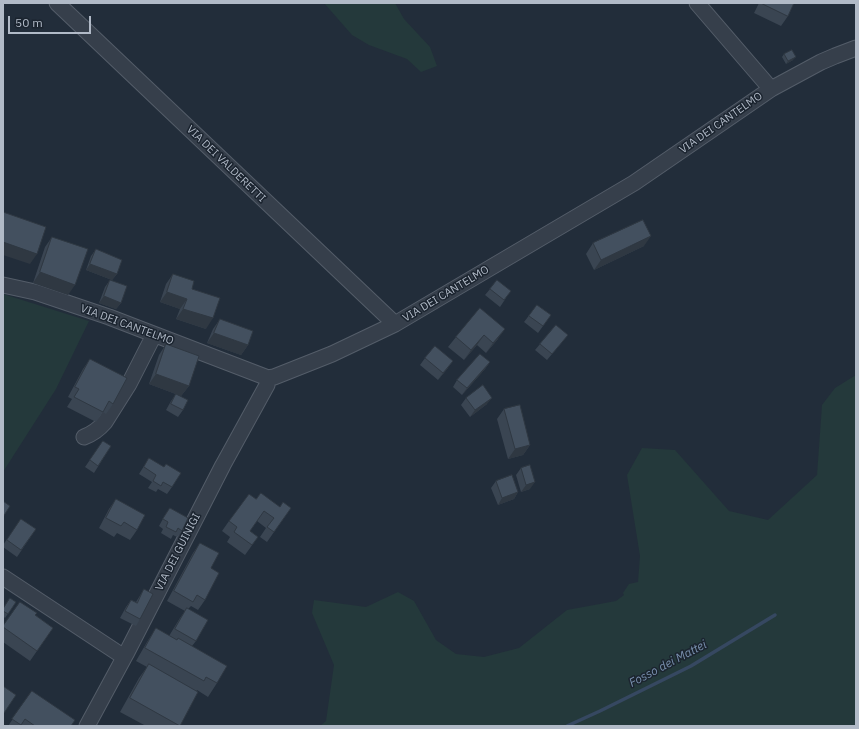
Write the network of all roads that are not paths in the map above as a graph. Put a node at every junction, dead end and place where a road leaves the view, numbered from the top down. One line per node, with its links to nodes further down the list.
1 (57, 3): 6 (street, VIA DEI VALDERETTI)
2 (697, 3): 4 (street)
3 (856, 48): 4 (street, VIA DEI CANTELMO)
4 (771, 89): 6 (street, VIA DEI CANTELMO)
5 (3, 285): 7 (street, VIA DEI CANTELMO)
6 (395, 324): 8 (street, VIA DEI CANTELMO)
7 (154, 335): 8 (street, VIA DEI CANTELMO); 9 (street)
8 (268, 378): 11 (street, VIA DEI GUINIGI)
9 (84, 437)
10 (3, 576): 11 (street)
11 (124, 657): 12 (street, VIA DEI GUINIGI)
12 (87, 726)

